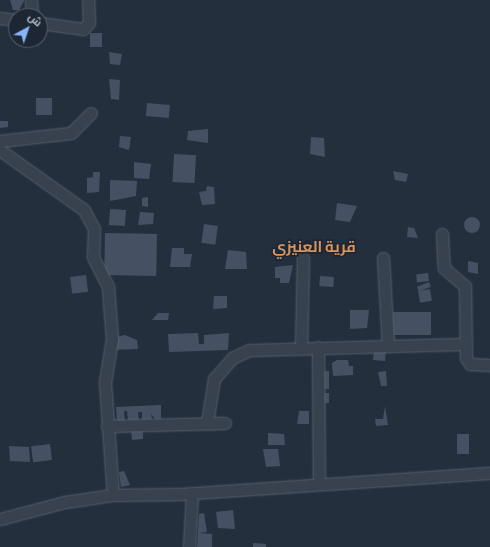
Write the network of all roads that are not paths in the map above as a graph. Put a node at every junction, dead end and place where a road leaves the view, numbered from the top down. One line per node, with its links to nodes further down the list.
1 (88, 0): 2 (street)
2 (48, 24)
3 (91, 113): 4 (street)
4 (0, 141)
5 (0, 150): 16 (street)
6 (442, 234): 9 (street)
7 (303, 258): 12 (street)
8 (383, 258): 10 (street)
9 (465, 344): 10 (street); 13 (street)
10 (388, 345): 11 (street)
11 (318, 346): 12 (street); 18 (street)
12 (301, 347): 14 (street)
13 (490, 365)
14 (207, 423): 15 (street); 16 (street)
15 (225, 423)
16 (107, 426): 20 (street)
17 (490, 473): 18 (street)
18 (319, 484): 19 (street)
19 (192, 493): 20 (street); 22 (street)
20 (113, 495): 21 (street)
21 (0, 519)
22 (189, 547)

